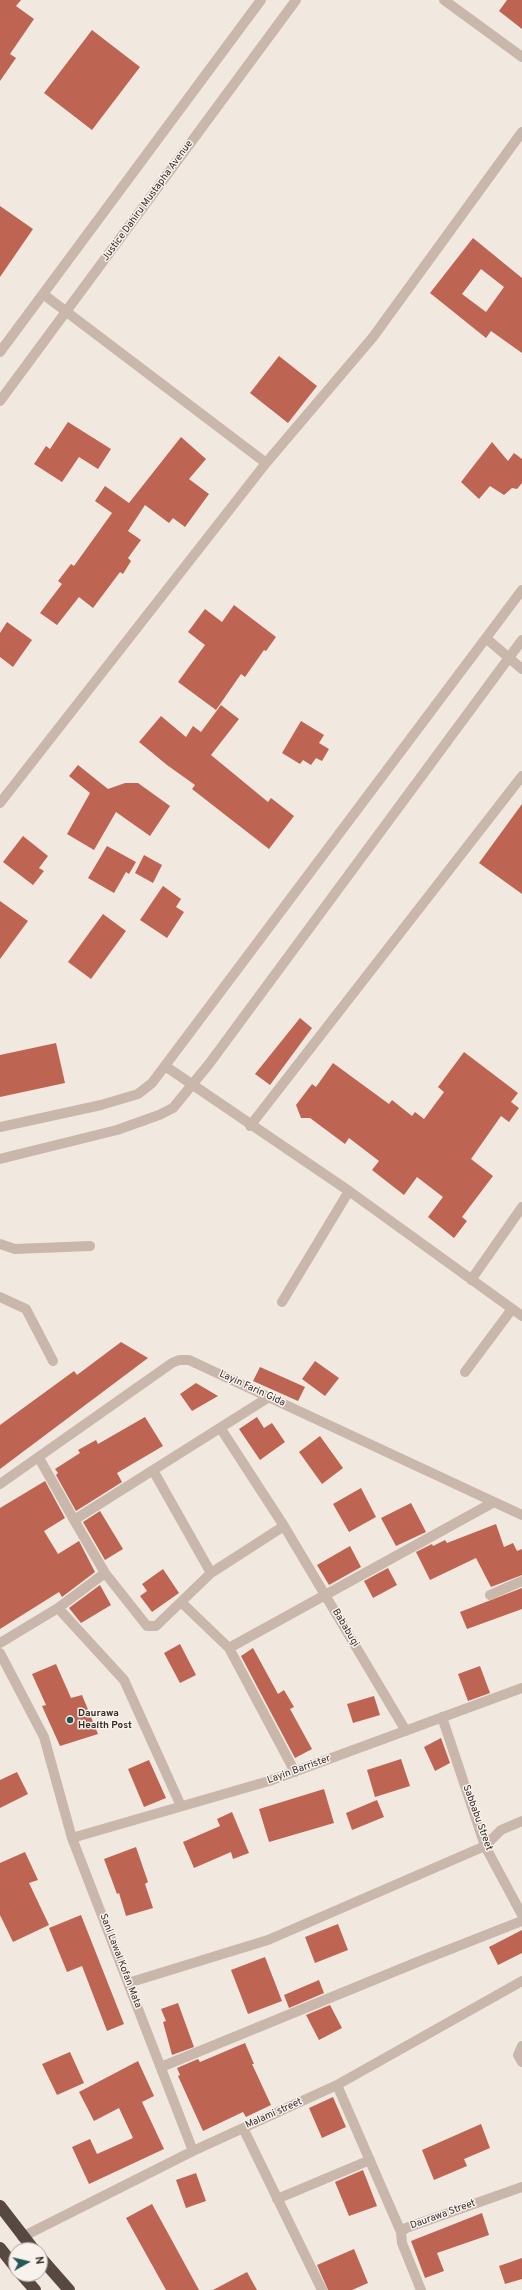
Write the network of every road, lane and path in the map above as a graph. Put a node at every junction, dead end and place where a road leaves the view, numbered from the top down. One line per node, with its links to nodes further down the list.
1 (262, 0): 6 (street)
2 (296, 0): 7 (street, Justice Dahiru Mustapha Avenue)
3 (444, 0): 4 (street)
4 (522, 57)
5 (522, 132): 10 (street)
6 (43, 294): 7 (street); 8 (street)
7 (67, 312): 9 (street, Justice Dahiru Mustapha Avenue); 10 (street)
8 (0, 352)
9 (0, 402)
10 (266, 463): 17 (street)
11 (522, 590): 12 (street)
12 (487, 639): 14 (street); 18 (street)
13 (522, 640): 14 (street)
14 (509, 658): 15 (street); 19 (street)
15 (522, 669)
16 (522, 776): 20 (street)
17 (0, 803)
18 (165, 1066): 19 (street); 21 (street)
19 (192, 1085): 20 (street); 22 (street)
20 (250, 1126): 23 (street)
21 (0, 1127)
22 (0, 1159)
23 (349, 1191): 27 (street); 29 (street)
24 (522, 1207): 27 (street)
25 (0, 1244): 26 (street)
26 (90, 1246)
27 (471, 1280): 30 (street)
28 (0, 1297): 32 (street)
29 (282, 1302)
30 (512, 1309): 31 (street); 33 (street)
31 (522, 1316)
32 (53, 1361)
33 (465, 1372)
34 (269, 1397): 35 (street); 36 (street, Layin Farin Gida); 39 (street, Layin Farin Gida)
35 (221, 1428): 37 (street); 42 (street, Bababugi)
36 (39, 1458): 38 (street, Layin Farin Gida); 41 (street)
37 (154, 1472): 41 (street); 44 (street)
38 (0, 1484)
39 (494, 1502): 40 (street, Layin Farin Gida); 46 (street)
40 (522, 1515)
41 (74, 1520): 43 (street)
42 (284, 1526): 44 (street); 46 (street, Bababugi)
43 (105, 1573): 48 (street); 49 (street)
44 (211, 1573): 48 (street)
45 (522, 1580): 47 (street)
46 (325, 1594): 51 (street); 55 (street, Bababugi)
47 (490, 1595)
48 (181, 1602): 51 (street)
49 (58, 1608): 50 (street); 57 (street)
50 (0, 1643)
51 (229, 1648): 56 (street)
52 (0, 1653): 59 (street, Sani Lawal Kofan Mata)
53 (522, 1688): 54 (street, Layin Barrister)
54 (442, 1717): 55 (street, Layin Barrister); 60 (street, Sabbabu Street)
55 (406, 1730): 56 (street, Layin Barrister)
56 (295, 1772): 57 (street, Layin Barrister)
57 (181, 1806): 59 (street, Layin Barrister)
58 (522, 1821): 60 (street)
59 (72, 1838): 64 (street, Sani Lawal Kofan Mata)
60 (485, 1846): 61 (street, Sabbabu Street); 64 (street)
61 (522, 1915)
62 (522, 1921): 67 (street)
63 (522, 1982): 68 (street, Malami street)
64 (128, 1983): 67 (street, Sani Lawal Kofan Mata)
65 (522, 2046): 66 (street)
66 (522, 2062)
67 (161, 2067): 70 (street, Sani Lawal Kofan Mata)
68 (337, 2085): 69 (street, Malami street); 71 (street)
69 (243, 2128): 70 (street, Malami street); 73 (street)
70 (194, 2151): 76 (street, Malami street)
71 (370, 2160): 73 (street); 75 (street)
72 (522, 2186): 75 (street, Daurawa Street)
73 (277, 2199): 84 (street)
74 (0, 2206): 76 (highway)
75 (402, 2232): 85 (street, Daurawa Street)
76 (22, 2237): 77 (highway)
77 (27, 2242)
78 (0, 2248): 79 (highway)
79 (8, 2258)
80 (48, 2266): 83 (highway)
81 (28, 2282): 82 (highway)
82 (35, 2290)
83 (69, 2290)
84 (322, 2290)
85 (421, 2290)

